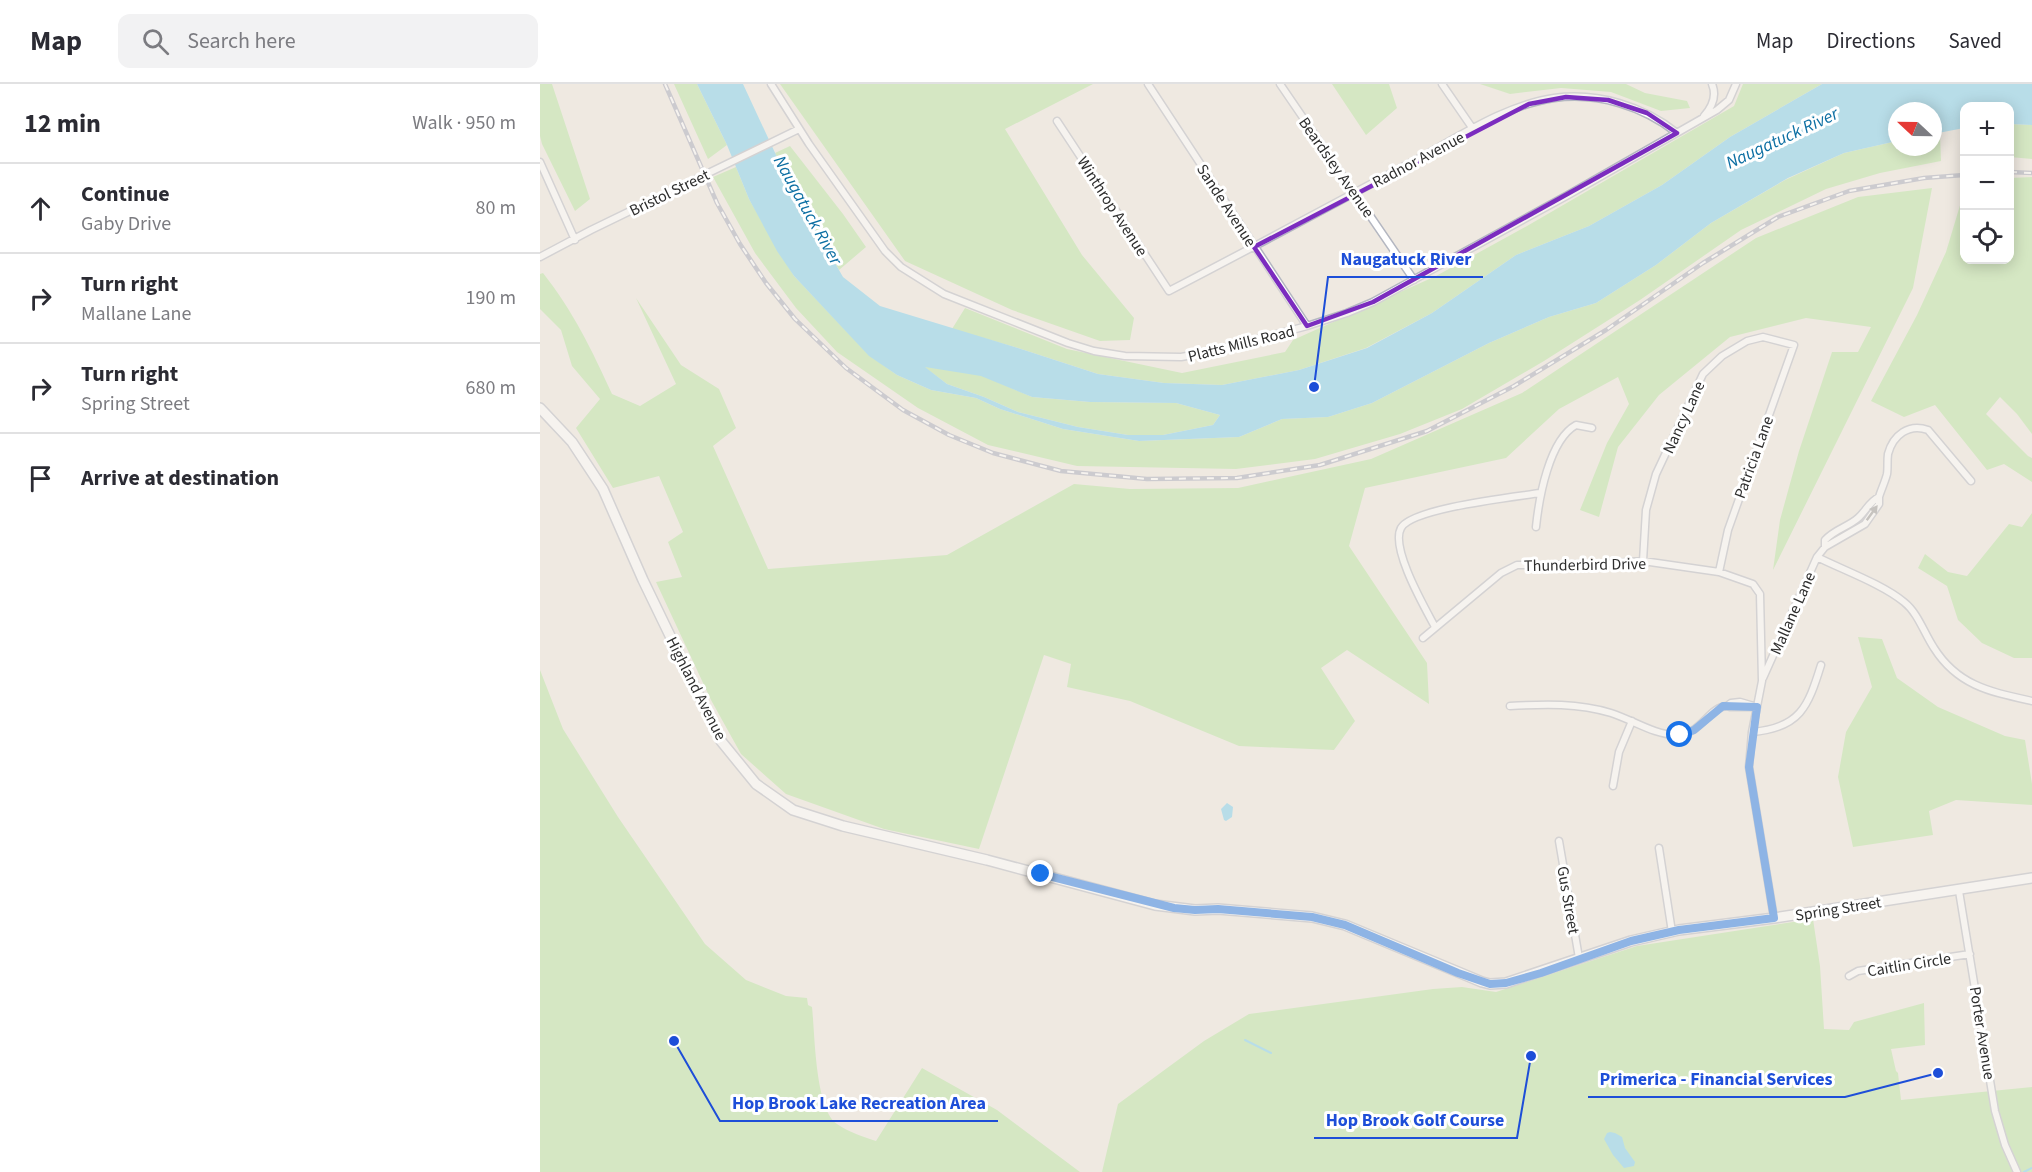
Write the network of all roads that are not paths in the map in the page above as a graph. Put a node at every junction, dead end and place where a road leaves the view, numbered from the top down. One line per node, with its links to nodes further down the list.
1 (771, 84): 9 (street, Platts Mills Road)
2 (1148, 84): 15 (street, Sande Avenue)
3 (1280, 84): 13 (street, Beardsley Avenue)
4 (1442, 84): 10 (street)
5 (1712, 84): 7 (street)
6 (1736, 84): 7 (street, Platts Mills Road)
7 (1700, 120): 11 (street, Platts Mills Road)
8 (1057, 122): 18 (street, Winthrop Avenue)
9 (798, 129): 14 (street, Bristol Street); 19 (street, Platts Mills Road)
10 (1473, 129): 11 (street, Radnor Avenue); 13 (street, Radnor Avenue)
11 (1677, 133): 17 (street, Platts Mills Road)
12 (540, 162): 14 (street)
13 (1356, 192): 15 (street, Radnor Avenue); 17 (street, Beardsley Avenue)
14 (574, 240): 16 (street, Bristol Street)
15 (1254, 247): 18 (street, Radnor Avenue); 19 (street, Sande Avenue)
16 (540, 257)
17 (1414, 280): 19 (street, Platts Mills Road)
18 (1169, 291)
19 (1307, 326)
20 (1794, 345): 27 (street, Nancy Lane); 28 (street, Patricia Lane)
21 (540, 408): 41 (main road, Highland Avenue)
22 (1592, 428): 24 (street)
23 (1971, 481): 26 (street, Mallane Lane)
24 (1539, 493): 25 (street); 29 (street)
25 (1536, 527)
26 (1817, 557): 32 (street, Mallane Lane); 33 (street)
27 (1643, 561): 28 (street, Thunderbird Drive); 29 (street, Thunderbird Drive)
28 (1719, 572): 32 (street, Mallane Lane)
29 (1435, 627): 30 (street, Thunderbird Drive)
30 (1423, 638)
31 (1821, 665): 37 (street)
32 (1762, 681): 35 (street, Mallane Lane)
33 (2032, 701)
34 (1510, 706): 36 (street)
35 (1757, 707): 36 (street); 37 (street, Mallane Lane)
36 (1632, 721): 38 (street)
37 (1752, 732): 44 (street, Mallane Lane)
38 (1613, 786)
39 (1559, 841): 47 (street, Gus Street)
40 (1659, 848): 45 (street)
41 (987, 860): 47 (main road, Spring Street)
42 (2032, 878): 43 (main road, Spring Street)
43 (1959, 891): 44 (main road, Spring Street); 46 (street, Porter Avenue)
44 (1774, 918): 45 (main road, Spring Street)
45 (1672, 932): 47 (main road, Spring Street)
46 (1970, 954): 48 (street, Caitlin Circle); 49 (street, Porter Avenue)
47 (1579, 958)
48 (1849, 976)
49 (2017, 1172)

